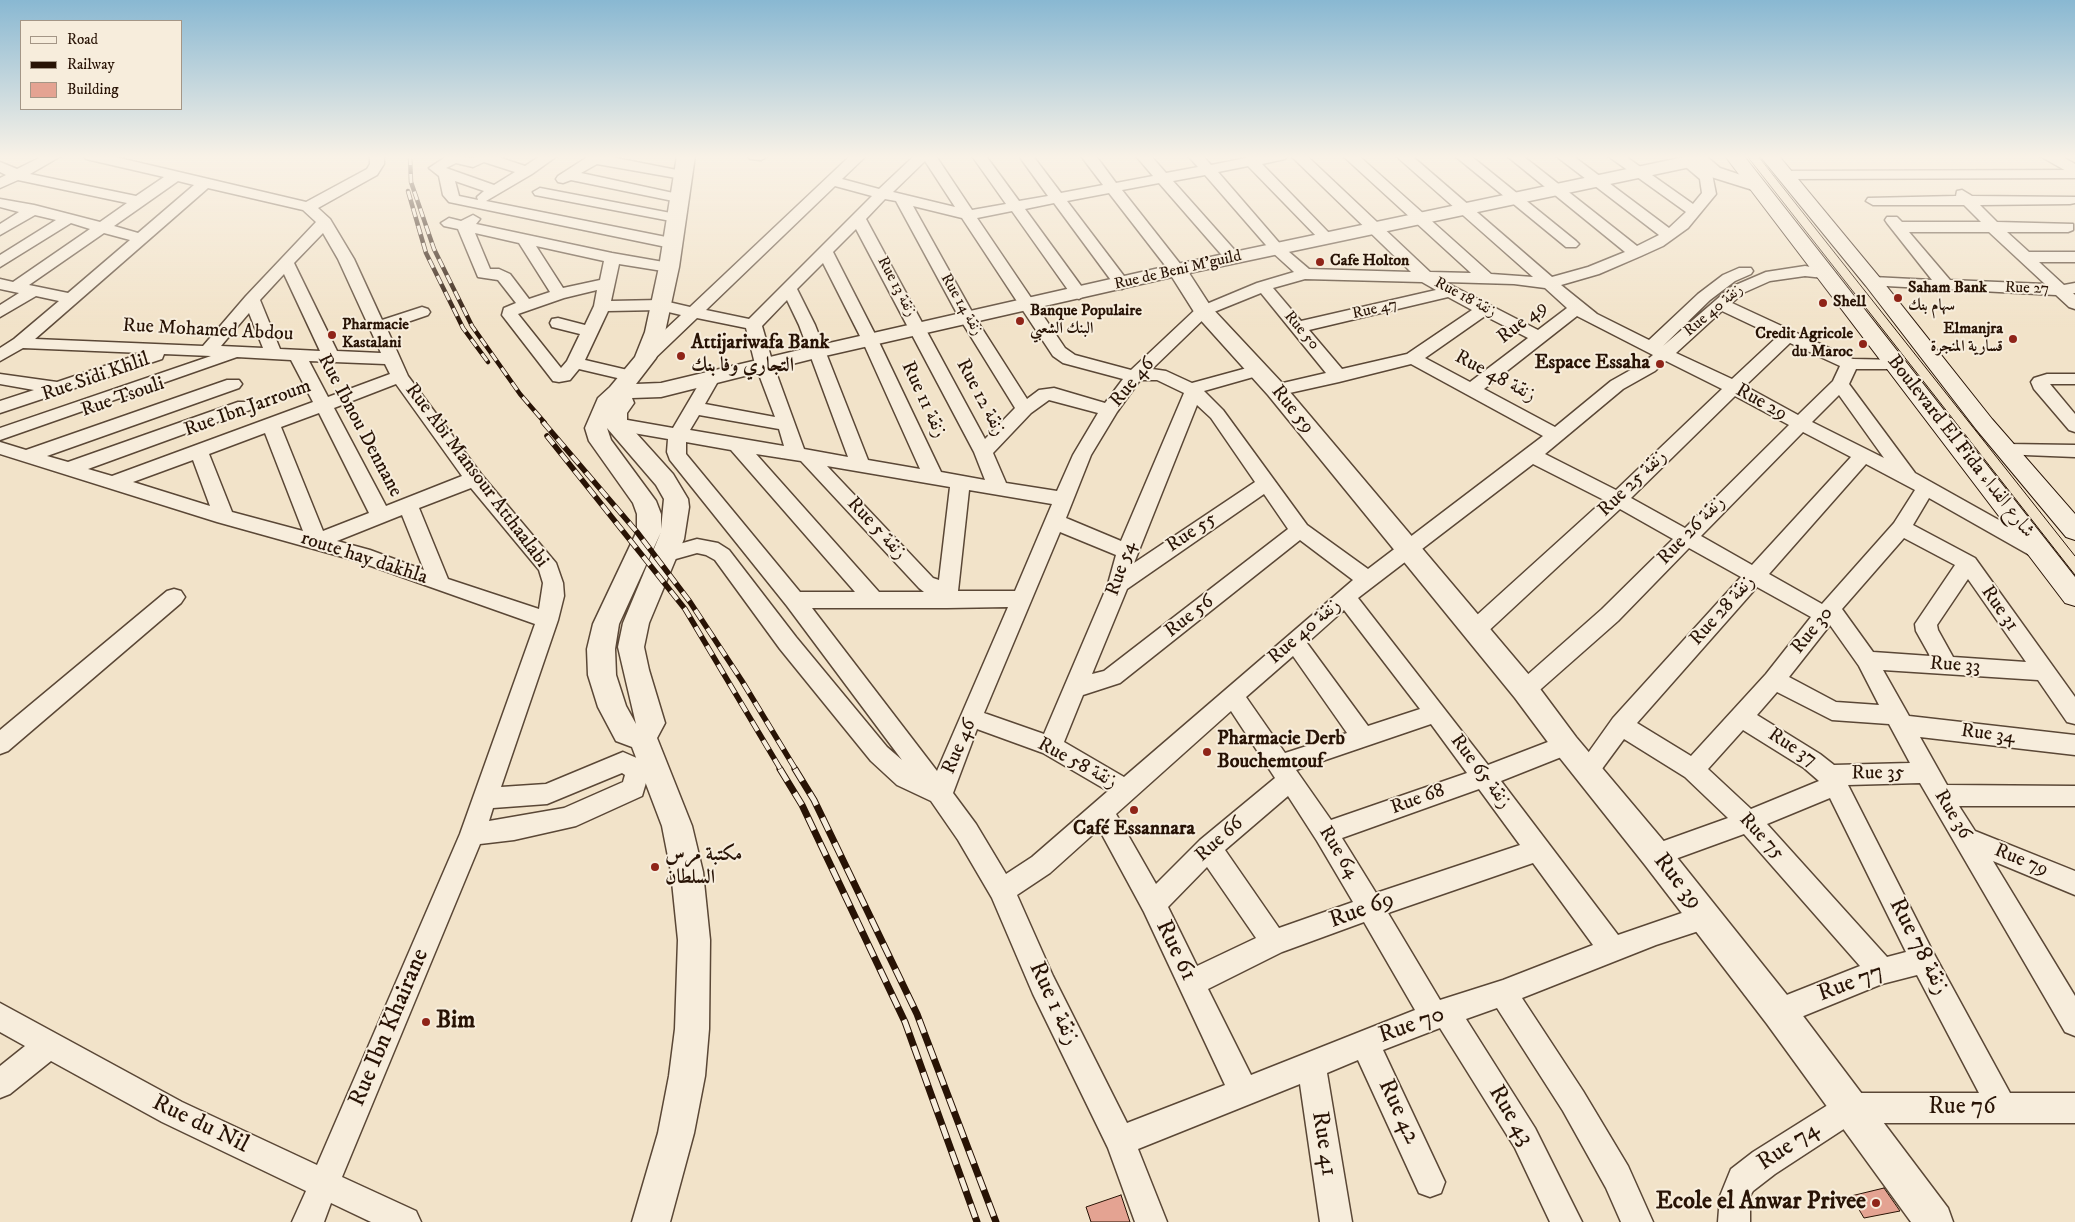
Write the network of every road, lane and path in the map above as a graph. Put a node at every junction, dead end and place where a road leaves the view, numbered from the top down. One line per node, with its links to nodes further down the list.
1 (27, 213): 46 (street)
2 (50, 213): 34 (street)
3 (122, 213): 41 (street)
4 (171, 213): 48 (street)
5 (315, 213): 39 (street, Rue Abi Mansour Atthaalabi)
6 (477, 213): 40 (street)
7 (523, 213): 38 (street)
8 (650, 213): 35 (street)
9 (676, 213): 35 (street)
10 (797, 213): 95 (street)
11 (863, 213): 36 (street)
12 (910, 213): 96 (street, Rue 14 زنقة)
13 (962, 213): 33 (street)
14 (981, 213): 33 (street)
15 (1020, 213): 81 (street)
16 (1069, 213): 71 (street)
17 (1133, 213): 64 (street)
18 (1193, 213): 59 (street)
19 (1247, 213): 53 (street)
20 (1302, 213): 49 (street)
21 (1358, 213): 44 (street, Rue 18 زنقة)
22 (1413, 213): 37 (street)
23 (1447, 213): 37 (street, Rue de Beni M'guild)
24 (1471, 213): 72 (street, Rue 29)
25 (1531, 213): 52 (street)
26 (1585, 213): 55 (street)
27 (1640, 213): 47 (street)
28 (1692, 213): 47 (street)
29 (1777, 213): 63 (main road, Boulevard El Fida شارع الفداء)
30 (1815, 213): 68 (main road, Boulevard El Fida شارع الفداء)
31 (1885, 213): 42 (street)
32 (1980, 213): 45 (street)
33 (970, 215): 87 (street)
34 (69, 218): 41 (street); 60 (street)
35 (676, 218): 51 (street)
36 (858, 219): 54 (street); 101 (street, Rue 13 زنقة)
37 (1420, 219): 44 (street, Rue de Beni M'guild); 67 (street)
38 (562, 221): 50 (street); 51 (street)
39 (325, 222): 61 (street); 99 (street, Rue Abi Mansour Atthaalabi)
40 (457, 225): 50 (street); 89 (street)
41 (103, 227): 48 (street); 75 (street)
42 (1898, 227): 45 (street); 74 (street)
43 (2068, 227): 45 (street)
44 (1374, 228): 49 (street, Rue de Beni M'guild); 66 (street, Rue 18 زنقة)
45 (1994, 228): 56 (street)
46 (0, 230)
47 (1668, 234): 55 (street)
48 (142, 238): 82 (street)
49 (1326, 238): 53 (street, Rue de Beni M'guild)
50 (531, 240): 58 (street); 80 (street)
51 (671, 243): 62 (street)
52 (1571, 244)
53 (1277, 249): 59 (street, Rue de Beni M'guild); 65 (street)
54 (826, 252): 78 (street); 105 (street)
55 (1636, 253): 72 (street)
56 (2024, 257): 57 (street); 76 (street)
57 (2075, 257)
58 (612, 258): 62 (street); 69 (street)
59 (1233, 258): 64 (street, Rue de Beni M'guild)
60 (0, 262)
61 (286, 262): 83 (street); 114 (street)
62 (669, 267): 86 (street)
63 (1819, 267): 84 (street, Rue 40 زنقة); 108 (street, Rue 40 زنقة); 120 (main road, Boulevard El Fida شارع الفداء)
64 (1177, 270): 71 (street, Rue de Beni M'guild); 92 (street, Rue 59)
65 (1305, 274): 66 (street, Rue 46); 73 (street, Rue 46)
66 (1426, 277): 67 (street, Rue 46); 79 (street, Rue 18 زنقة)
67 (1486, 278): 72 (street, Rue 46)
68 (1873, 282): 74 (street, Rue 27); 153 (main road, Boulevard El Fida شارع الفداء)
69 (607, 283): 80 (street); 88 (street)
70 (0, 284): 75 (street)
71 (1122, 284): 81 (street, Rue de Beni M'guild)
72 (1550, 284): 90 (street, Rue 29)
73 (1263, 286): 92 (street, Rue 46); 100 (street, Rue 50)
74 (1946, 286): 76 (street, Rue 27)
75 (16, 287): 77 (street)
76 (2068, 289): 85 (street)
77 (34, 290): 82 (street); 93 (street)
78 (790, 290): 98 (street); 109 (street)
79 (1450, 292): 91 (street, Rue 18 زنقة); 100 (street, Rue 47)
80 (559, 294): 89 (street)
81 (1079, 294): 87 (street, Rue de Beni M'guild)
82 (72, 298): 106 (street)
83 (252, 299): 110 (street); 111 (street)
84 (1720, 304): 103 (street); 108 (street, Rue 40 زنقة)
85 (2075, 304)
86 (660, 305): 88 (street); 95 (street); 122 (street)
87 (1026, 305): 96 (street, Rue de Beni M'guild); 124 (street)
88 (602, 306): 102 (street)
89 (518, 308): 117 (street)
90 (1577, 308): 104 (street, Rue 49); 108 (street, Rue 29)
91 (1484, 309): 104 (street, Rue 18 زنقة); 115 (street, Rue 48 زنقة)
92 (1203, 311): 121 (street, Rue 59); 124 (street, Rue 46)
93 (0, 312)
94 (422, 312): 99 (street)
95 (692, 313): 98 (street); 122 (street)
96 (968, 319): 101 (street, Rue de Beni M'guild); 141 (street, Rue 14 زنقة)
97 (558, 323): 102 (street)
98 (753, 325): 118 (street)
99 (377, 327): 116 (street, Rue Abi Mansour Atthaalabi)
100 (1299, 328): 125 (street, Rue 50)
101 (918, 330): 105 (street, Rue de Beni M'guild); 156 (street, Rue 12 زنقة)
102 (590, 332): 117 (street)
103 (1788, 335): 119 (street); 132 (street, Rue 25 زنقة)
104 (1540, 337): 136 (street, Rue 49)
105 (870, 340): 109 (street, Rue de Beni M'guild); 163 (street, Rue 11 زنقة)
106 (20, 343): 107 (street, Rue Mohamed Abdou); 112 (street)
107 (168, 350): 110 (street, Rue Mohamed Abdou); 133 (street)
108 (1658, 351): 132 (street, Rue 29); 149 (street, Rue 40 زنقة)
109 (816, 352): 118 (street, Rue de Beni M'guild); 161 (street)
110 (221, 355): 111 (street, Rue Mohamed Abdou); 130 (street); 148 (street, Rue Sidi Khlil)
111 (274, 355): 113 (street, Rue Mohamed Abdou)
112 (0, 356)
113 (298, 356): 114 (street, Rue Mohamed Abdou); 137 (street, Rue Ibnou Dennane)
114 (331, 356): 116 (street, Rue Mohamed Abdou)
115 (1413, 358): 125 (street, Rue 48 زنقة); 136 (street, Rue 48 زنقة)
116 (394, 359): 126 (street, Rue Abi Mansour Atthaalabi)
117 (575, 363): 122 (street)
118 (764, 364): 123 (street, Rue de Beni M'guild); 146 (street)
119 (1850, 364): 120 (street); 131 (street, Rue 26 زنقة)
120 (1895, 364): 172 (main road, Boulevard El Fida شارع الفداء)
121 (1258, 370): 134 (street); 135 (street, Rue 59)
122 (632, 374): 129 (street); 129 (street, Rue de Beni M'guild); 145 (street); 221 (street)
123 (712, 376): 129 (street, Rue de Beni M'guild); 140 (street)
124 (1134, 376): 134 (street); 142 (street, Rue 46)
125 (1339, 376): 135 (street, Rue 48 زنقة)
126 (400, 377): 137 (street, Rue Ibn Jarroum); 164 (street, Rue Abi Mansour Atthaalabi)
127 (0, 379): 133 (street)
128 (2075, 379): 143 (street)
129 (689, 382)
130 (233, 384): 138 (street); 159 (street, Rue Tsouli)
131 (1840, 384): 144 (street, Rue 26 زنقة); 168 (street)
132 (1733, 387): 144 (street, Rue 29); 170 (street, Rue 25 زنقة)
133 (57, 388): 139 (street)
134 (1192, 390): 167 (street); 184 (street, Rue 54)
135 (1276, 390): 183 (street, Rue 59)
136 (1471, 390): 149 (street, Rue 48 زنقة)
137 (323, 405): 147 (street, Rue Ibn Jarroum); 174 (street, Rue Ibnou Dennane)
138 (244, 406): 147 (street); 162 (street)
139 (0, 407)
140 (694, 408): 146 (street); 150 (street)
141 (1025, 409): 142 (street); 156 (street)
142 (1110, 410): 171 (street, Rue 46)
143 (2073, 422)
144 (1799, 423): 158 (street, Rue 29); 181 (street, Rue 26 زنقة)
145 (616, 424): 150 (street); 186 (street)
146 (787, 425): 160 (street)
147 (263, 427): 154 (street, Rue Ibn Jarroum); 182 (street)
148 (0, 434)
149 (1556, 435): 157 (street, Rue 40 زنقة)
150 (677, 443): 151 (street); 198 (street, Rue 1 زنقة)
151 (737, 444): 160 (street); 196 (street)
152 (0, 448): 159 (street, route hay dakhla)
153 (2007, 450): 155 (street); 180 (main road, Boulevard El Fida شارع الفداء)
154 (199, 451): 165 (street, Rue Ibn Jarroum); 176 (street)
155 (2075, 451)
156 (983, 452): 169 (street, Rue 12 زنقة)
157 (1532, 455): 170 (street, Rue 36); 183 (street, Rue 40 زنقة)
158 (1863, 455): 168 (street, Rue 29); 188 (street, Rue 28 زنقة)
159 (27, 456): 162 (street, route hay dakhla)
160 (802, 456): 161 (street); 195 (street, Rue 5 زنقة)
161 (860, 464): 163 (street)
162 (68, 469): 165 (street, route hay dakhla)
163 (934, 478): 166 (street)
164 (474, 479): 173 (street); 200 (street, Rue Abi Mansour Atthaalabi)
165 (110, 483): 176 (street, route hay dakhla)
166 (960, 483): 169 (street); 195 (street)
167 (1267, 483): 179 (street); 191 (street, Rue 55)
168 (1917, 483): 175 (street, Rue 29); 178 (street, Rue 30)
169 (999, 489): 171 (street)
170 (1618, 499): 181 (street, Rue 36); 201 (street, Rue 25 زنقة)
171 (1062, 500): 177 (street, Rue 46)
172 (2003, 503): 175 (street); 185 (main road, Boulevard El Fida شارع الفداء)
173 (408, 505): 174 (street); 190 (street)
174 (382, 516): 182 (street)
175 (1975, 516): 185 (street, Rue 29)
176 (224, 517): 182 (street, route hay dakhla)
177 (1055, 522): 184 (street); 197 (street, Rue 46)
178 (1901, 528): 187 (street, Rue 31); 199 (street, Rue 30)
179 (1300, 530): 189 (street); 207 (street, Rue 56)
180 (2075, 531)
181 (1685, 538): 188 (street, Rue 36); 208 (street, Rue 26 زنقة)
182 (316, 541): 190 (street, route hay dakhla)
183 (1409, 550): 189 (street, Rue 40 زنقة); 201 (street, Rue 39)
184 (1127, 551): 191 (street, Rue 54)
185 (2042, 553): 193 (main road, Boulevard El Fida شارع الفداء)
186 (665, 556): 221 (street); 229 (street)
187 (1968, 563): 204 (street); 205 (street, Rue 31)
188 (1754, 576): 199 (street, Rue 36); 215 (street, Rue 28 زنقة)
189 (1368, 580): 194 (street, Rue 40 زنقة)
190 (440, 584): 200 (street, route hay dakhla)
191 (1118, 584): 207 (street, Rue 54)
192 (174, 596): 217 (street)
193 (2075, 596)
194 (1345, 597): 202 (street, Rue 40 زنقة); 210 (street, Rue 65 زنقة)
195 (947, 598): 196 (street); 197 (street)
196 (873, 599): 198 (street)
197 (1023, 599): 213 (street, Rue 46)
198 (794, 600): 229 (street, Rue 1 زنقة)
199 (1827, 612): 203 (street, Rue 36); 206 (street, Rue 30)
200 (547, 620): 232 (street)
201 (1475, 630): 208 (street, Rue 39)
202 (1294, 641): 209 (street, Rue 40 زنقة); 216 (street)
203 (1867, 660): 204 (street, Rue 33); 214 (street, Rue 36)
204 (1947, 666): 205 (street, Rue 33)
205 (2043, 672): 211 (street, Rue 31)
206 (1774, 680): 212 (street, Rue 30); 214 (street, Rue 34)
207 (1074, 689): 220 (street, Rue 54)
208 (1525, 690): 218 (street, Rue 39)
209 (1232, 696): 224 (street, Rue 64); 228 (street, Rue 40 زنقة)
210 (1436, 713): 216 (street); 226 (street, Rue 65 زنقة)
211 (2075, 715)
212 (1742, 717): 223 (street, Rue 30); 227 (street, Rue 37)
213 (972, 718): 220 (street, Rue 58 زنقة); 229 (street, Rue 46)
214 (1899, 720): 219 (street, Rue 34); 225 (street, Rue 36)
215 (1622, 725): 222 (street, Rue 28 زنقة); 223 (street, Rue 75)
216 (1362, 736): 224 (street)
217 (0, 744)
218 (1566, 744): 222 (street, Rue 39); 226 (street, Rue 68)
219 (2075, 745)
220 (1051, 746): 228 (street, Rue 58 زنقة)
221 (645, 757): 232 (street); 236 (street); 269 (street)
222 (1588, 770): 240 (street, Rue 39)
223 (1694, 770): 234 (street, Rue 75)
224 (1285, 772): 235 (street, Rue 64); 238 (street, Rue 66)
225 (1927, 773): 227 (street, Rue 35); 230 (street, Rue 36)
226 (1483, 777): 235 (street, Rue 68); 239 (street, Rue 65 زنقة)
227 (1832, 780): 234 (street); 248 (street, Rue 78 زنقة)
228 (1126, 790): 233 (street, Rue 40 زنقة)
229 (940, 794): 242 (street, Rue 1 زنقة)
230 (1941, 795): 231 (street); 237 (street, Rue 36)
231 (2075, 796)
232 (485, 798): 236 (street)
233 (1102, 811): 242 (street, Rue 40 زنقة); 243 (street, Rue 61)
234 (1748, 822): 240 (street); 249 (street, Rue 75)
235 (1326, 832): 244 (street, Rue 64)
236 (472, 834): 266 (street, Rue Ibn Khairane)
237 (1967, 840): 241 (street, Rue 79); 253 (street, Rue 36)
238 (1210, 848): 243 (street, Rue 66); 246 (street)
239 (1539, 850): 244 (street, Rue 69); 247 (street, Rue 65 زنقة)
240 (1656, 855): 245 (street, Rue 39)
241 (2075, 882)
242 (1002, 891): 264 (street, Rue 1 زنقة)
243 (1153, 904): 250 (street, Rue 61)
244 (1371, 907): 246 (street, Rue 69); 254 (street, Rue 64)
245 (1705, 917): 247 (street, Rue 70); 252 (street, Rue 39)
246 (1274, 943): 250 (street, Rue 69)
247 (1613, 950): 251 (street, Rue 70)
248 (1924, 961): 249 (street, Rue 77); 262 (street, Rue 78 زنقة)
249 (1882, 970): 252 (street, Rue 77)
250 (1191, 983): 260 (street, Rue 61)
251 (1503, 993): 254 (street, Rue 70); 273 (street)
252 (1779, 1012): 261 (street, Rue 39)
253 (2073, 1013)
254 (1440, 1014): 256 (street, Rue 70); 272 (street, Rue 43)
255 (0, 1017): 257 (street, Rue du Nil)
256 (1366, 1043): 258 (street, Rue 70); 265 (street, Rue 42)
257 (48, 1045): 259 (street); 266 (street, Rue du Nil)
258 (1310, 1065): 260 (street, Rue 70); 271 (street, Rue 41)
259 (0, 1084)
260 (1244, 1092): 264 (street, Rue 70)
261 (1849, 1108): 262 (street, Rue 76); 274 (street, Rue 74); 275 (street, Rue 39)
262 (2002, 1108): 263 (street, Rue 76)
263 (2075, 1108)
264 (1120, 1141): 270 (street, Rue 1 زنقة)
265 (1430, 1182)
266 (324, 1184): 267 (street, Rue Ibn Khairane); 268 (street, Rue du Nil)
267 (308, 1222)
268 (405, 1222)
269 (651, 1222)
270 (1151, 1222)
271 (1336, 1222)
272 (1566, 1222)
273 (1637, 1222)
274 (1734, 1222)
275 (1934, 1222)

